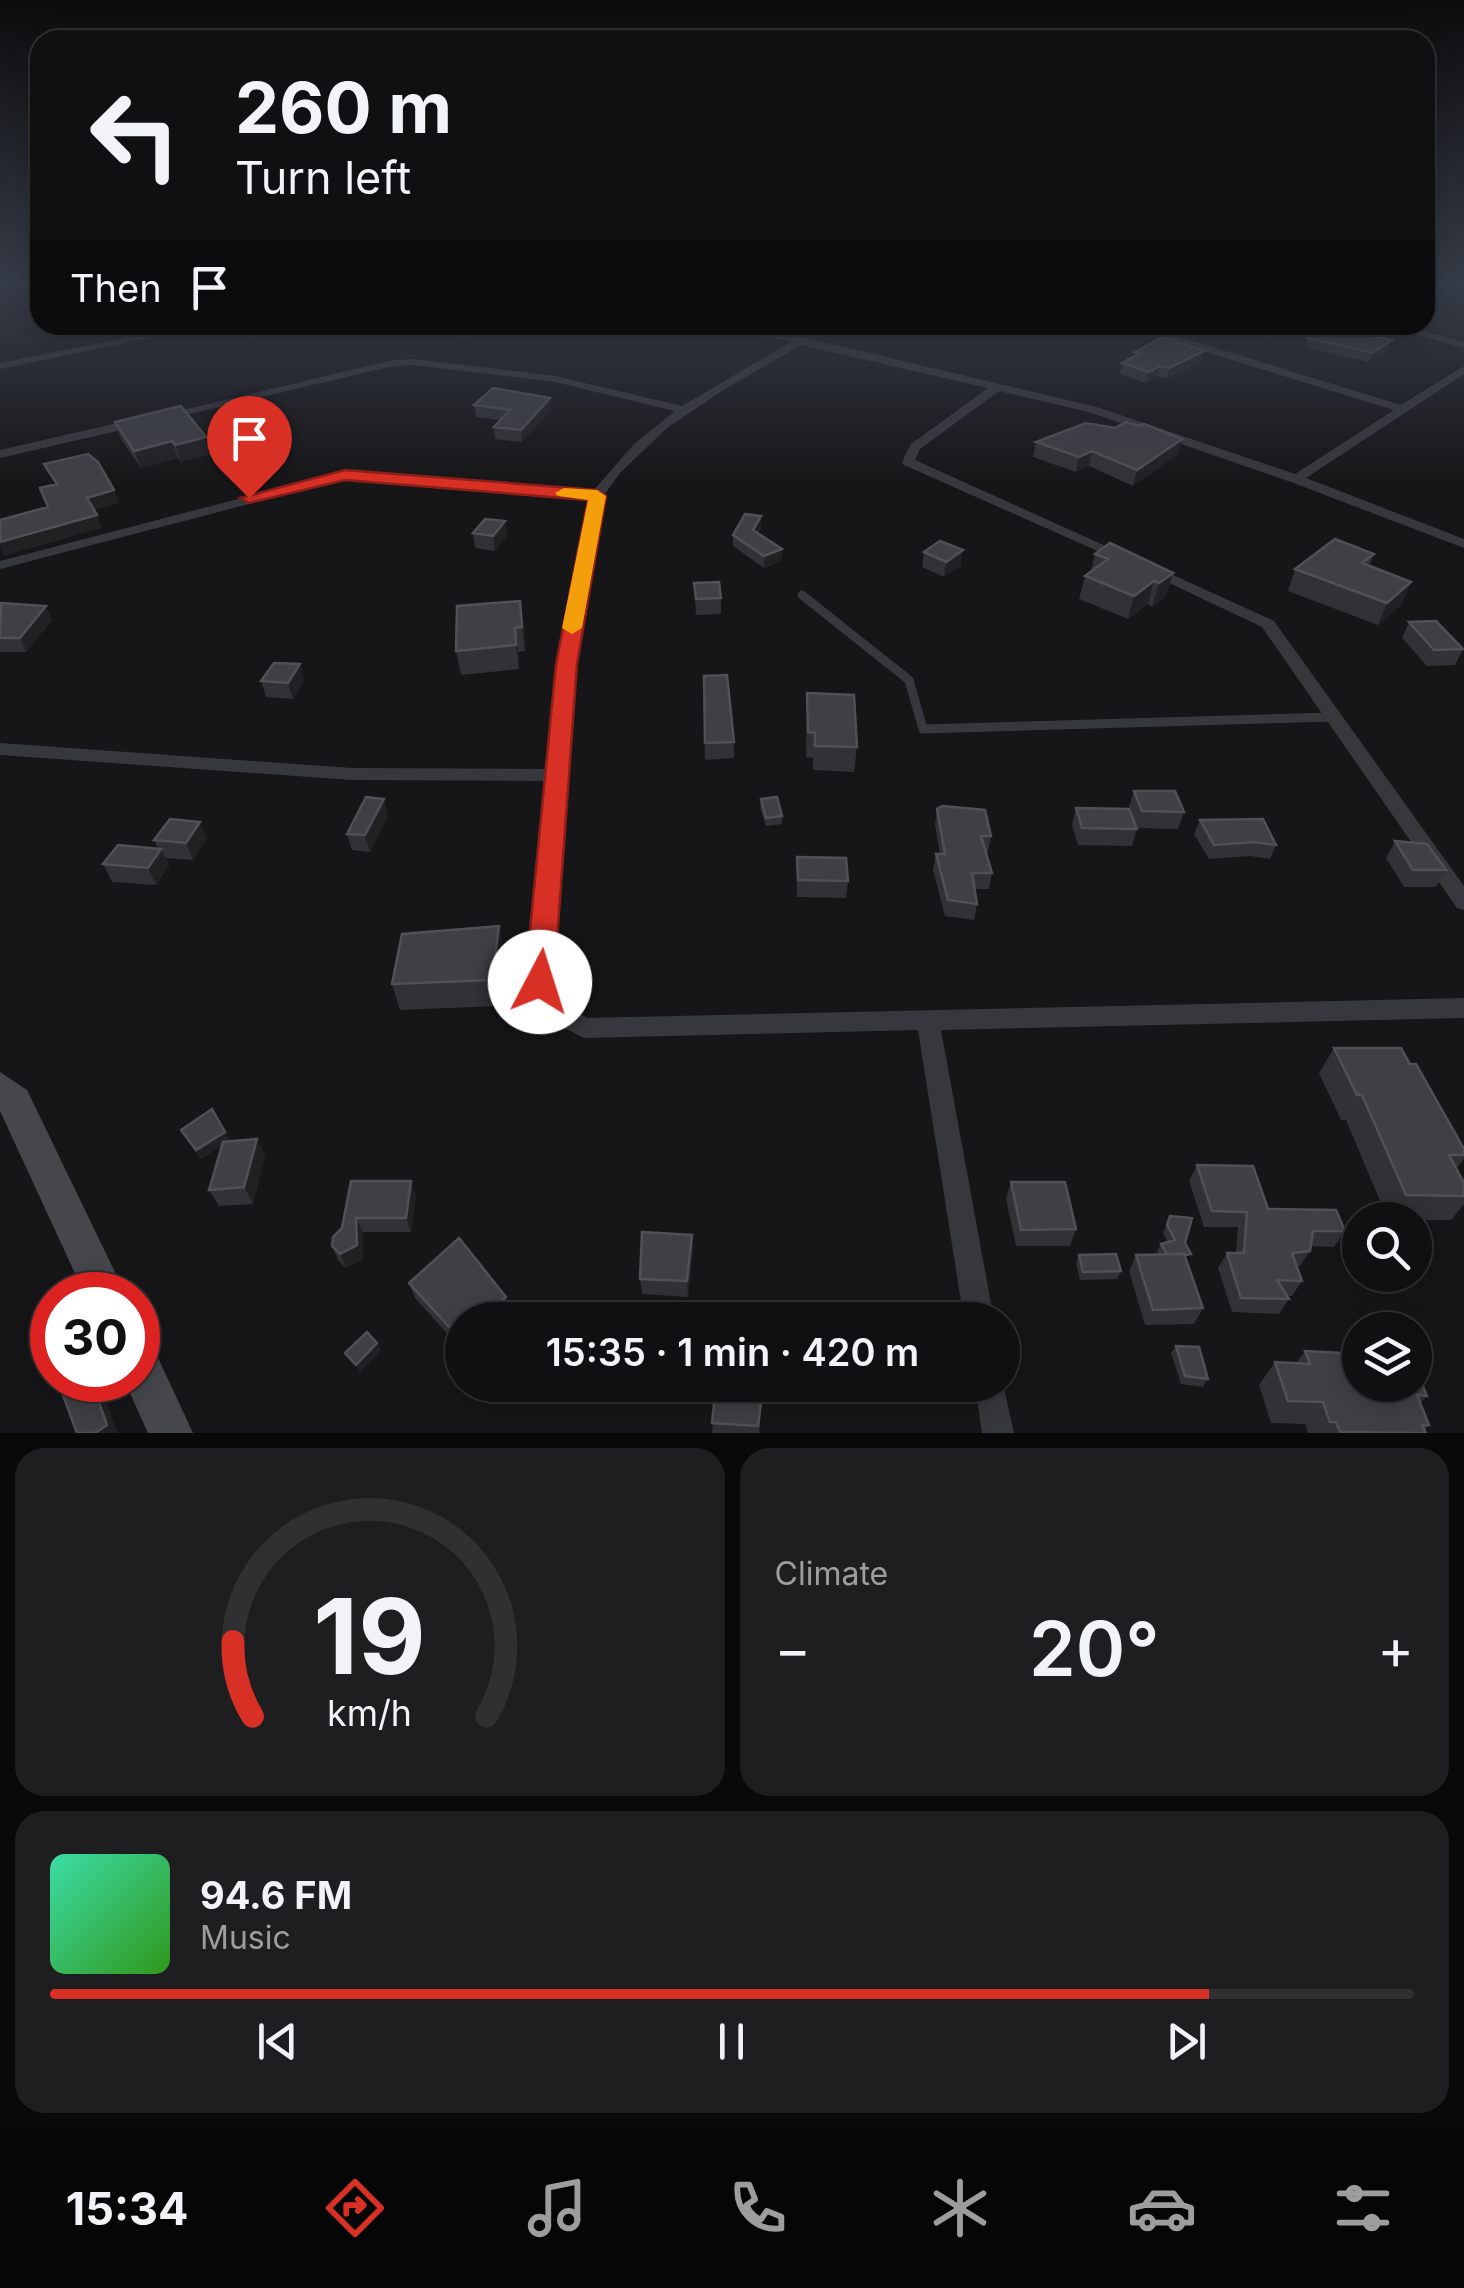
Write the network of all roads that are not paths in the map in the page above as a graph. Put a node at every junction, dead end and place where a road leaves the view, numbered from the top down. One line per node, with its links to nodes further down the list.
1 (76, 351): 5 (street)
2 (784, 351): 9 (street)
3 (848, 351): 7 (street)
4 (1214, 351): 8 (street)
5 (0, 366)
6 (1464, 369): 8 (street)
7 (998, 386): 11 (street); 16 (street)
8 (1404, 409): 11 (street)
9 (684, 410): 10 (street); 12 (street)
10 (0, 454)
11 (1296, 479): 13 (street)
12 (597, 496): 14 (street); 18 (street)
13 (1464, 544)
14 (0, 565)
15 (802, 595): 16 (lane)
16 (1336, 717): 19 (street)
17 (0, 749): 18 (street)
18 (559, 776): 21 (street)
19 (1464, 902)
20 (1464, 1008): 21 (street)
21 (928, 1021): 24 (street)
22 (0, 1088): 23 (street)
23 (95, 1272)
24 (976, 1302)
25 (157, 1402): 27 (street)
26 (993, 1402): 28 (street)
27 (171, 1433)
28 (998, 1433)

